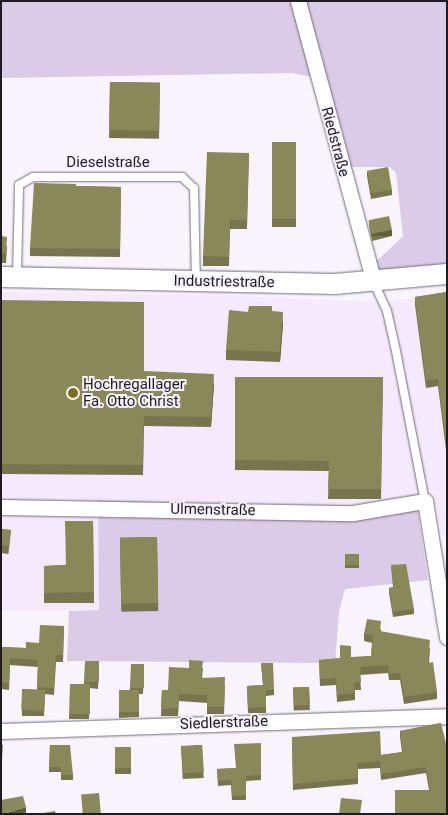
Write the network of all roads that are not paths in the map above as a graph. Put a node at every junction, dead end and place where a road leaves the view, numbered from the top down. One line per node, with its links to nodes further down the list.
1 (298, 1): 5 (street, Riedstraße)
2 (447, 274): 5 (street, Industriestraße)
3 (9, 277): 4 (street, Industriestraße); 4 (lane, Dieselstraße)
4 (196, 281): 5 (street, Industriestraße)
5 (374, 283): 6 (lane)
6 (425, 501): 7 (street, Ulmenstraße); 8 (street)
7 (1, 507)
8 (447, 637)
9 (447, 716): 10 (street, Siedlerstraße)
10 (1, 731)

